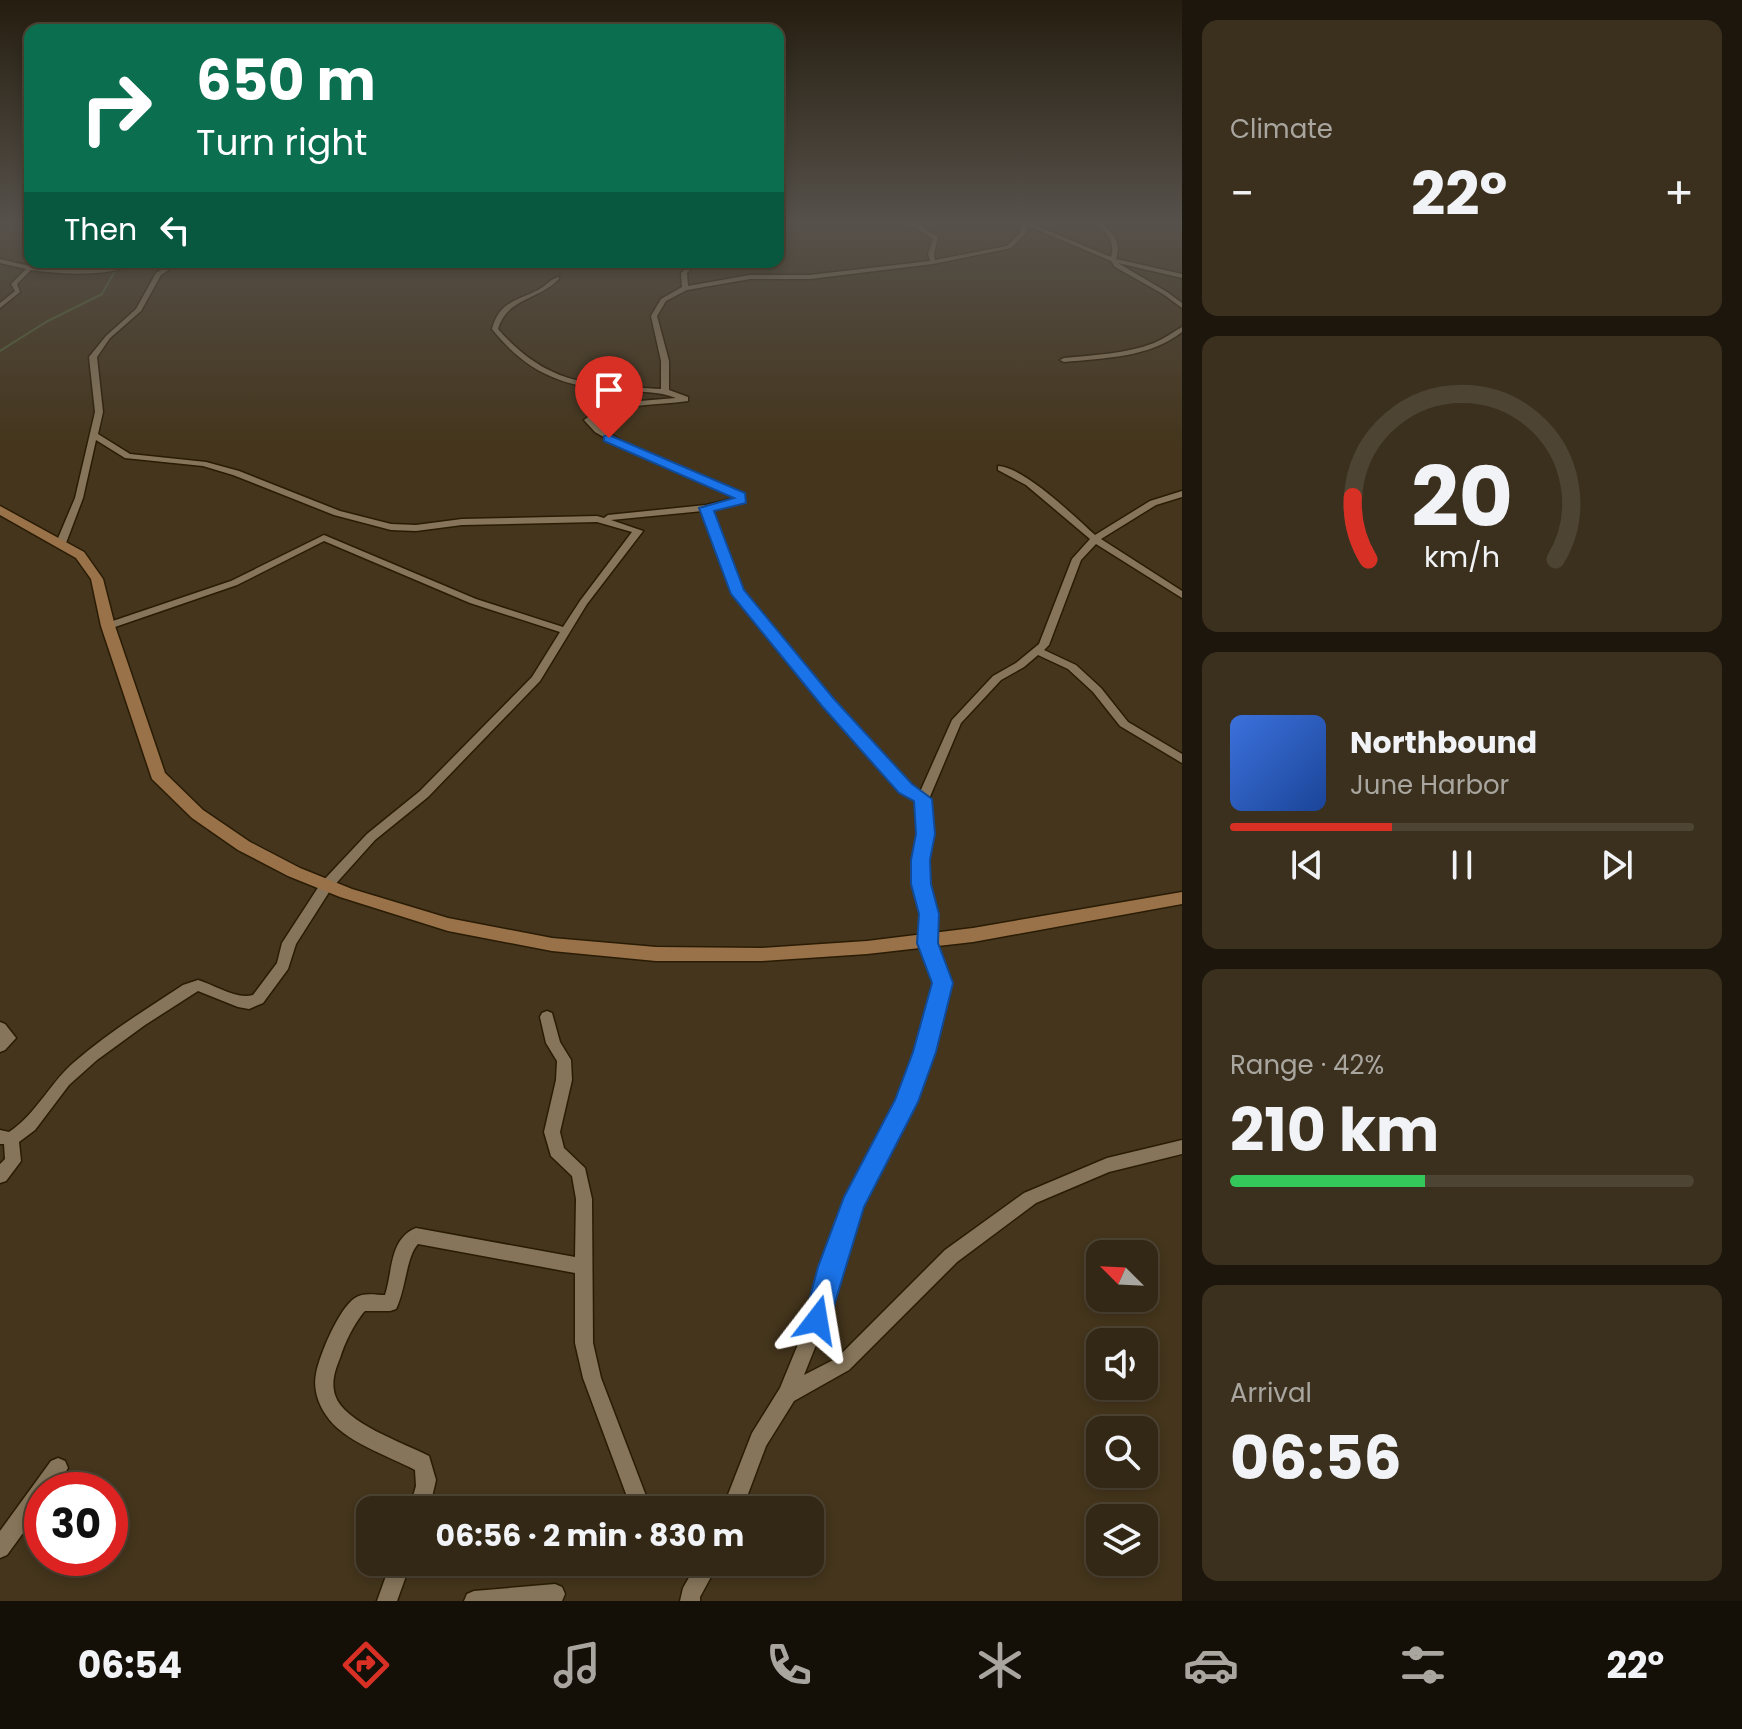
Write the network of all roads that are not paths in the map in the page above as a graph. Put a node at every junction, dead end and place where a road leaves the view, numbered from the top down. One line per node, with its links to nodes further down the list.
1 (147, 296): 7 (street)
2 (530, 296): 6 (street)
3 (671, 296): 6 (street)
4 (1182, 329): 5 (street)
5 (1064, 360)
6 (665, 391): 10 (street)
7 (93, 435): 12 (street); 14 (street)
8 (1001, 468): 13 (street)
9 (1182, 494): 13 (street)
10 (706, 508): 12 (street); 20 (street)
11 (0, 510): 14 (main road)
12 (597, 519): 17 (street)
13 (1095, 539): 15 (street); 18 (street)
14 (61, 543): 16 (main road)
15 (1182, 595)
16 (108, 626): 17 (street); 21 (main road)
17 (567, 631): 21 (street)
18 (1037, 651): 19 (street); 20 (street)
19 (1182, 759)
20 (923, 799): 23 (street)
21 (326, 886): 23 (main road); 27 (street)
22 (1182, 898): 23 (main road)
23 (927, 943): 31 (street)
24 (547, 1017): 30 (street)
25 (0, 1028): 26 (street)
26 (0, 1046)
27 (5, 1138): 29 (street)
28 (1182, 1147): 31 (street)
29 (0, 1176)
30 (585, 1267): 34 (street); 35 (street)
31 (787, 1394): 36 (street)
32 (58, 1468): 33 (street)
33 (55, 1472)
34 (424, 1496)
35 (636, 1496)
36 (737, 1496)
37 (24, 1515): 38 (street)
38 (0, 1548)
39 (396, 1576): 43 (street)
40 (701, 1576): 42 (street)
41 (555, 1594): 44 (street)
42 (688, 1599)
43 (387, 1601)
44 (474, 1601)

